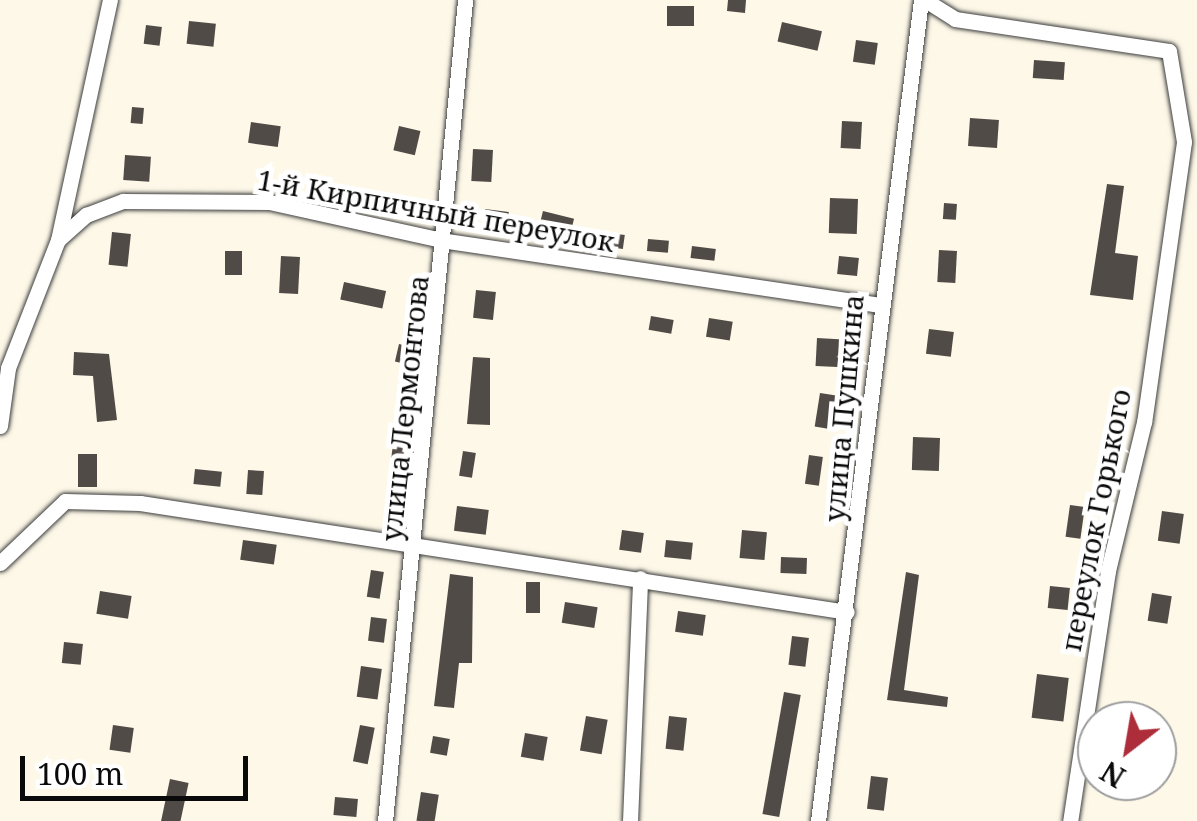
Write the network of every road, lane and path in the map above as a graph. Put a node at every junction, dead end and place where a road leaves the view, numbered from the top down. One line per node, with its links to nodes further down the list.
1 (110, 0): 4 (street)
2 (465, 0): 5 (street, улица Лермонтова)
3 (923, 0): 6 (street, улица Пушкина); 15 (street, переулок Горького)
4 (58, 240): 5 (street, 1-й Кирпичный переулок); 7 (street)
5 (447, 240): 6 (street, 1-й Кирпичный переулок); 8 (street, улица Лермонтова)
6 (876, 304): 11 (street, улица Пушкина)
7 (0, 426)
8 (415, 550): 9 (street); 10 (street); 12 (street, улица Лермонтова)
9 (0, 564)
10 (640, 578): 11 (street); 13 (street)
11 (847, 612): 14 (street, улица Пушкина)
12 (385, 821)
13 (630, 821)
14 (818, 821)
15 (1070, 821)

